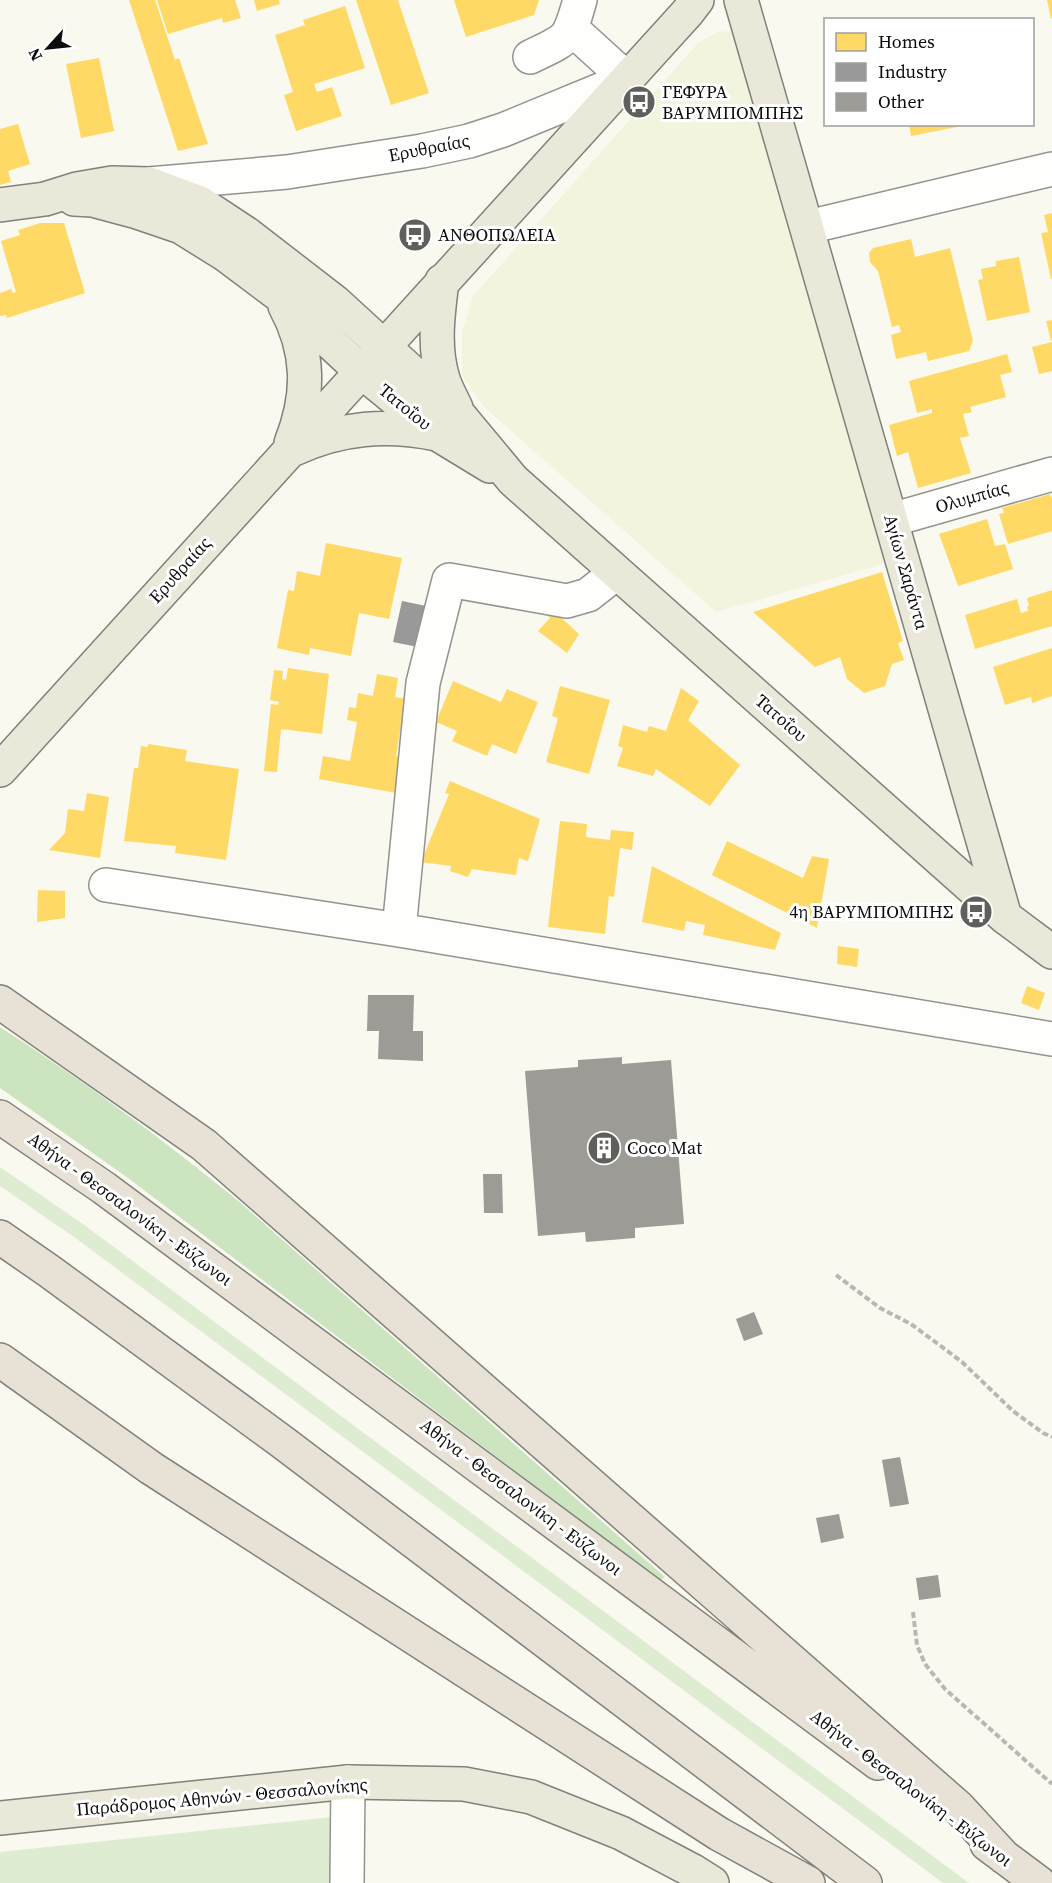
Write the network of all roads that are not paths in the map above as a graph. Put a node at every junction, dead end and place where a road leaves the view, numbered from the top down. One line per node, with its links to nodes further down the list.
1 (697, 0): 5 (main road, Ερυθραίας)
2 (741, 0): 10 (main road, Αγίων Σαράντα)
3 (576, 14): 4 (street); 5 (street)
4 (530, 57)
5 (627, 79): 7 (street, Ερυθραίας); 11 (main road, Ερυθραίας)
6 (1052, 169): 10 (street)
7 (149, 184): 8 (main road, Ερυθραίας); 13 (main road, Ερυθραίας)
8 (45, 199): 9 (main road, Ερυθραίας); 12 (main road, Ερυθραίας)
9 (0, 206)
10 (808, 227): 18 (main road, Αγίων Σαράντα)
11 (442, 281): 13 (main road, Ερυθραίας); 15 (main road)
12 (278, 294): 14 (main road, Ερυθραίας); 16 (main road)
13 (383, 346): 14 (main road, Ερυθραίας); 15 (main road, Τατοΐου)
14 (361, 371): 15 (main road, Τατοΐου); 16 (main road, Ερυθραίας)
15 (449, 425): 16 (main road); 19 (main road, Τατοΐου)
16 (287, 452): 20 (main road, Ερυθραίας)
17 (1052, 474): 18 (street, Ολυμπίας)
18 (891, 520): 22 (main road, Αγίων Σαράντα)
19 (616, 573): 22 (main road, Τατοΐου); 23 (street)
20 (0, 770)
21 (106, 885): 23 (street)
22 (1005, 916): 24 (main road, Τατοΐου)
23 (399, 930): 26 (street)
24 (1052, 952)
25 (1, 1002): 32 (highway)
26 (1052, 1039)
27 (0, 1117): 32 (highway, Αθήνα - Θεσσαλονίκη - Εύζωνοι)
28 (0, 1237): 36 (highway)
29 (0, 1360): 35 (highway)
30 (348, 1782): 31 (main road, Παράδρομος Αθηνών - Θεσσαλονίκης); 33 (street); 34 (main road, Παράδρομος Αθηνών - Θεσσαλονίκης)
31 (0, 1818)
32 (1004, 1857): 37 (highway, Αθήνα - Θεσσαλονίκη - Εύζωνοι)
33 (347, 1883)
34 (712, 1883)
35 (808, 1883)
36 (865, 1883)
37 (1039, 1883)

